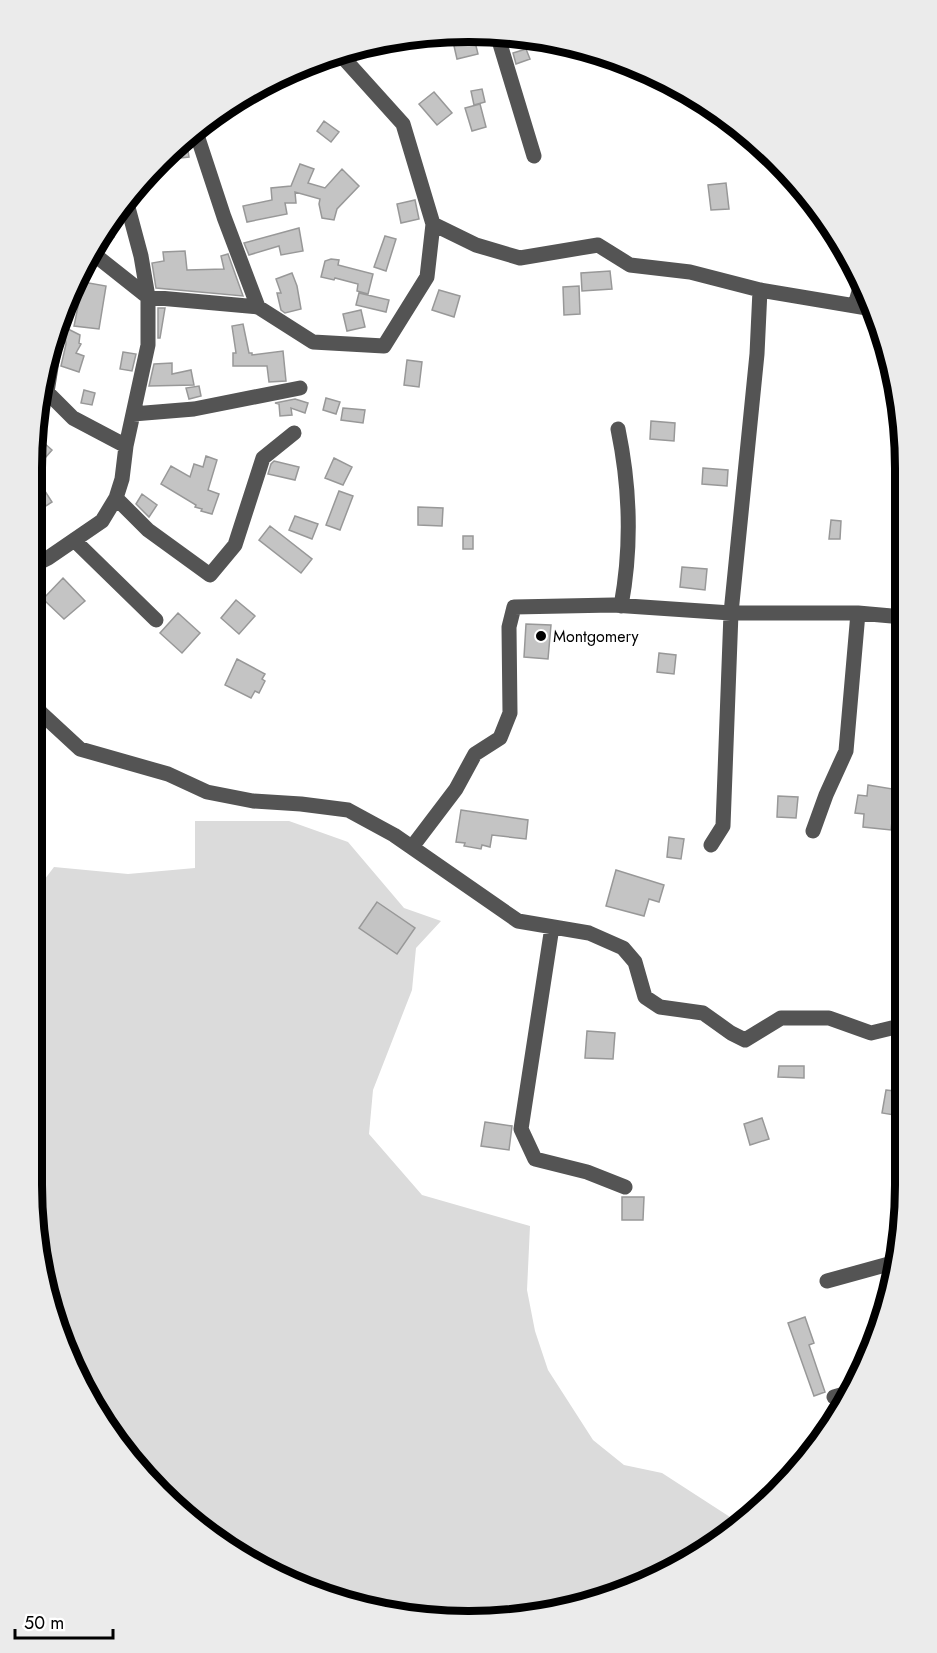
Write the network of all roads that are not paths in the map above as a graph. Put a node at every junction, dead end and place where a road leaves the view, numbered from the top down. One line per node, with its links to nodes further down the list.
1 (500, 43): 4 (street)
2 (346, 61): 6 (street)
3 (198, 139): 12 (street)
4 (534, 156)
5 (129, 211): 10 (street)
6 (433, 224): 8 (street); 12 (street)
7 (98, 257): 10 (street)
8 (760, 290): 11 (street); 24 (street)
9 (858, 295): 11 (street)
10 (148, 297): 12 (street); 16 (street)
11 (855, 305): 13 (street)
12 (258, 307)
13 (864, 307)
14 (300, 388): 16 (street)
15 (49, 394): 19 (street)
16 (133, 414): 19 (street)
17 (618, 429): 23 (street)
18 (294, 433): 20 (street)
19 (126, 446): 20 (street)
20 (116, 498): 21 (street)
21 (74, 540): 22 (street); 27 (street)
22 (42, 561)
23 (621, 606): 24 (street); 31 (street)
24 (731, 613): 25 (street); 30 (street)
25 (858, 613): 26 (street); 29 (street)
26 (895, 616)
27 (156, 620)
28 (42, 714): 31 (street)
29 (813, 831)
30 (711, 845)
31 (412, 847): 32 (street)
32 (552, 927): 33 (street); 34 (street)
33 (895, 1027)
34 (625, 1187)
35 (888, 1264): 36 (street)
36 (827, 1281)
37 (839, 1395): 38 (street)
38 (834, 1397)

